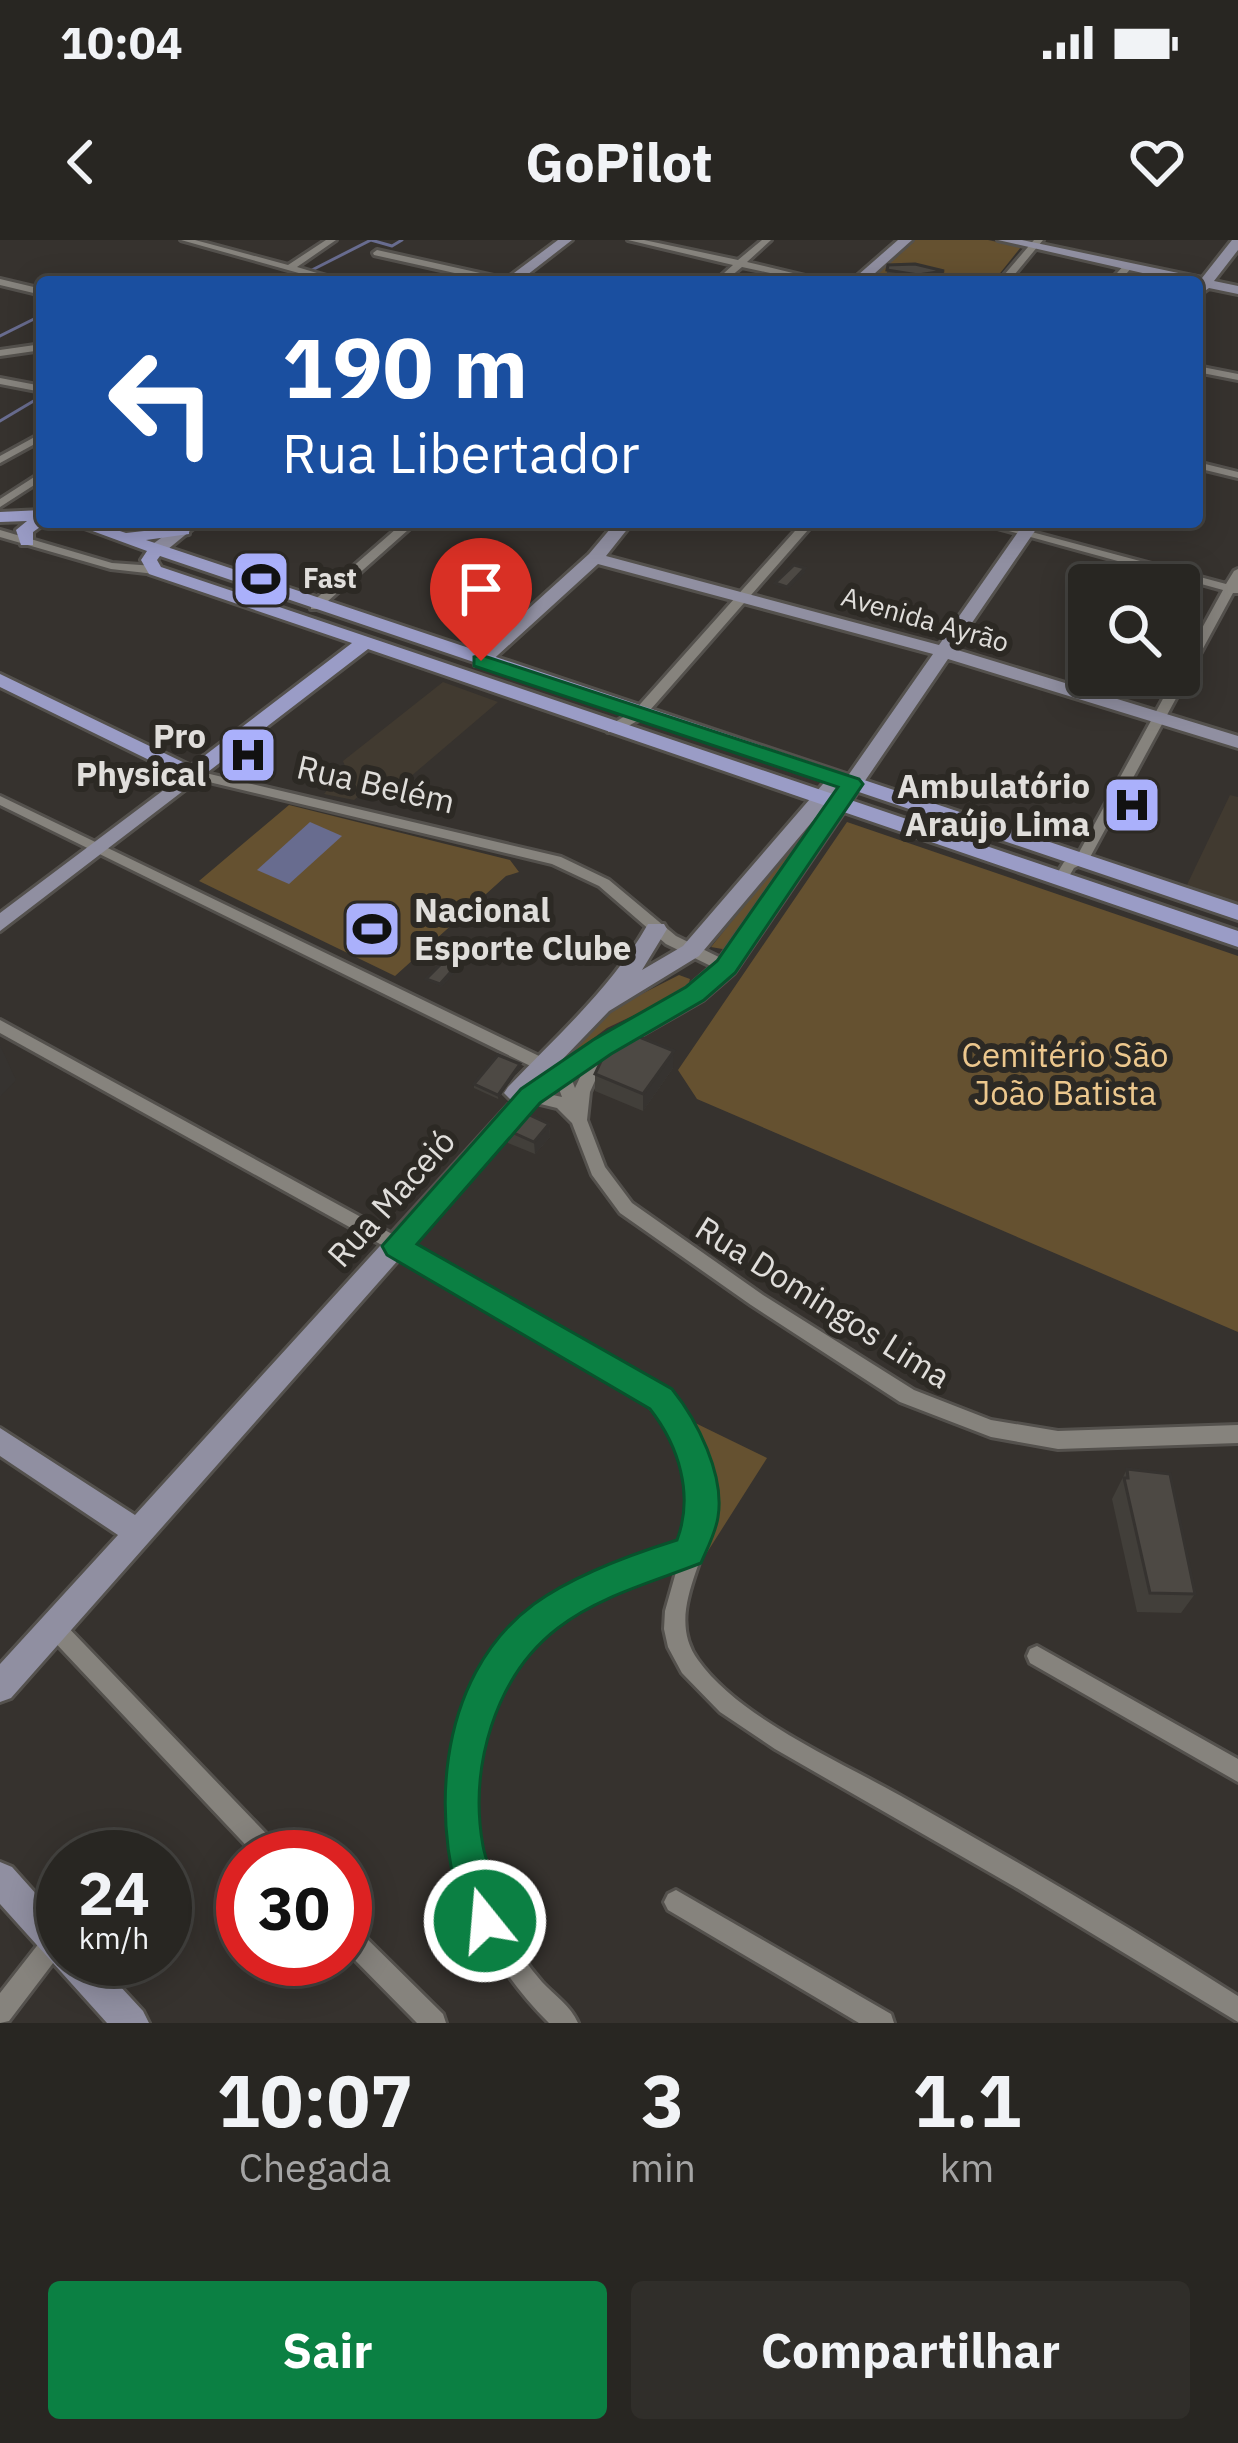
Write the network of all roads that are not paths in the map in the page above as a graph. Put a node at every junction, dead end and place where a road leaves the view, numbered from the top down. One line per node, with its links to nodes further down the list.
1 (185, 240): 13 (street)
2 (332, 240): 13 (street)
3 (566, 240): 16 (main road)
4 (632, 240): 11 (street)
5 (766, 240): 11 (street)
6 (907, 240): 19 (main road)
7 (1004, 240): 9 (main road)
8 (1238, 241): 23 (main road)
9 (1036, 243): 12 (main road); 20 (street)
10 (376, 253): 15 (street)
11 (740, 263): 17 (street); 18 (street)
12 (1128, 266): 21 (street); 22 (main road)
13 (289, 268): 14 (street)
14 (317, 276)
15 (481, 276)
16 (516, 276)
17 (725, 276)
18 (798, 276)
19 (864, 276)
20 (1008, 276)
21 (1119, 276)
22 (1161, 276)
23 (1203, 285)
24 (4, 286): 27 (street)
25 (1203, 288): 26 (main road)
26 (1238, 290)
27 (36, 291)
28 (36, 348): 29 (street)
29 (0, 353)
30 (1203, 370): 31 (street)
31 (1238, 377)
32 (0, 381): 33 (street)
33 (36, 385)
34 (36, 439): 35 (street)
35 (0, 460)
36 (1203, 466): 37 (street)
37 (1238, 475)
38 (36, 479): 39 (street)
39 (0, 504): 40 (street)
40 (36, 515)
41 (36, 516): 42 (main road)
42 (0, 517)
43 (36, 520): 53 (main road)
44 (93, 528): 52 (main road)
45 (180, 528): 52 (main road)
46 (186, 528): 55 (main road)
47 (404, 528): 59 (street)
48 (621, 528): 54 (main road)
49 (804, 528): 58 (street)
50 (1030, 528): 57 (street); 61 (main road, Rua Maceió)
51 (0, 533): 53 (street)
52 (113, 535): 55 (main road)
53 (27, 541): 55 (street)
54 (598, 555): 58 (main road, Avenida Ayrão); 62 (main road)
55 (156, 560): 59 (main road); 60 (main road)
56 (1238, 573): 57 (street)
57 (1234, 589): 65 (street)
58 (744, 595): 61 (main road, Avenida Ayrão); 64 (street)
59 (315, 606): 62 (main road)
60 (362, 644): 66 (main road); 68 (main road)
61 (945, 648): 65 (main road, Avenida Ayrão); 69 (main road, Rua Maceió)
62 (481, 661): 64 (main road)
63 (0, 680): 68 (main road, Rua Belém)
64 (639, 714): 66 (street); 66 (street); 69 (main road)
65 (1161, 715): 67 (main road, Avenida Ayrão); 73 (street)
66 (623, 733): 71 (main road)
67 (1238, 738)
68 (193, 774): 72 (main road); 77 (street, Rua Belém)
69 (844, 782): 71 (main road, Rua Maceió); 73 (main road)
70 (0, 800): 72 (street)
71 (830, 803): 74 (main road); 79 (main road, Rua Maceió); 80 (main road, Rua Maceió)
72 (96, 848): 76 (main road); 86 (street)
73 (1082, 861): 74 (street); 75 (main road)
74 (1069, 883): 78 (main road)
75 (1238, 913)
76 (0, 924)
77 (656, 929): 79 (street, Rua Belém); 83 (main road)
78 (1238, 939)
79 (691, 951): 80 (street, Rua Belém); 81 (main road, Rua Maceió)
80 (726, 967): 82 (main road, Rua Maceió)
81 (664, 971): 82 (main road); 83 (main road, Rua Maceió)
82 (695, 994): 85 (main road, Rua Maceió)
83 (601, 1005): 86 (main road, Rua Maceió)
84 (0, 1026): 89 (street)
85 (602, 1047): 86 (main road, Rua Maceió); 88 (street)
86 (553, 1069): 87 (main road, Rua Maceió); 88 (street, Rua Domingos Lima); 89 (main road, Rua Maceió)
87 (530, 1096): 88 (street); 89 (main road, Rua Maceió)
88 (581, 1123): 90 (street, Rua Domingos Lima)
89 (391, 1243): 92 (main road, Rua Maceió); 93 (street); 94 (main road, Rua Maceió)
90 (1238, 1434)
91 (0, 1441): 92 (main road)
92 (125, 1523): 96 (main road, Rua Maceió)
93 (689, 1552): 106 (street); 110 (street)
94 (54, 1627): 97 (main road, Rua Maceió); 99 (street)
95 (1037, 1656): 98 (street)
96 (0, 1662)
97 (0, 1687)
98 (1238, 1771)
99 (247, 1830)
100 (0, 1879): 102 (main road)
101 (676, 1903): 111 (street)
102 (36, 1920)
103 (372, 1960): 109 (street)
104 (36, 1977): 107 (street)
105 (97, 1986): 108 (main road)
106 (1235, 2000)
107 (0, 2012)
108 (131, 2023)
109 (434, 2023)
110 (566, 2023)
111 (882, 2023)

